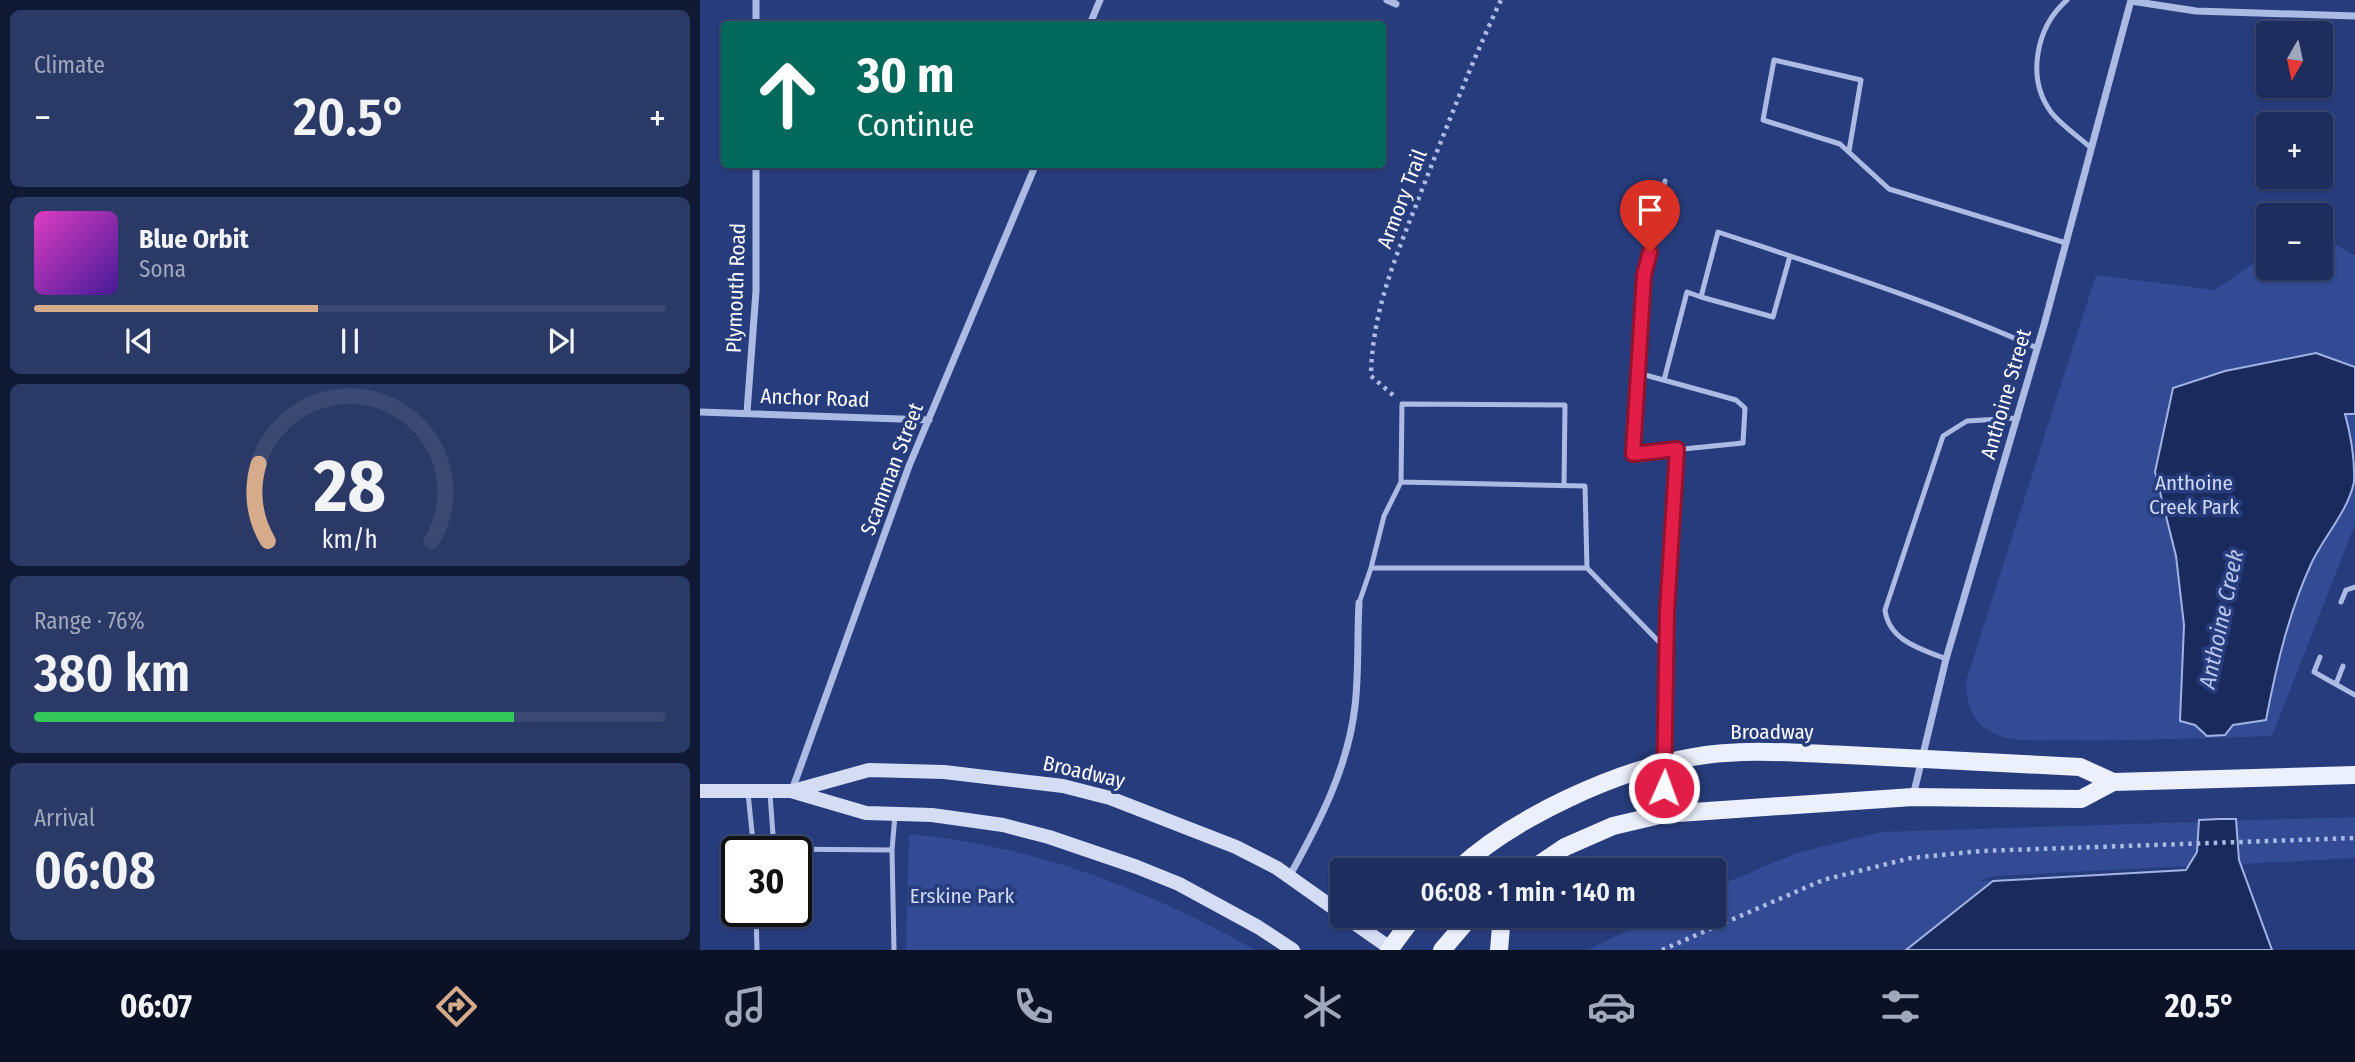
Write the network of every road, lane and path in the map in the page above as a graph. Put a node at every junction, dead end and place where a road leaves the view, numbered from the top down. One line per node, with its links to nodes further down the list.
1 (756, 0): 9 (street)
2 (1100, 0): 10 (street)
3 (1387, 0): 7 (street)
4 (1501, 0): 22 (path, Armory Trail)
5 (2067, 0): 11 (lane)
6 (2130, 0): 8 (street); 11 (street, Anthoine Street)
7 (1396, 4)
8 (2355, 16)
9 (756, 21)
10 (1091, 21)
11 (2091, 148): 16 (street, Anthoine Street)
12 (1849, 151): 12 (lane); 16 (lane)
13 (756, 168): 24 (street, Plymouth Road)
14 (1034, 168): 26 (street, Scamman Street)
15 (1665, 181): 20 (lane)
16 (2066, 243): 19 (street, Anthoine Street)
17 (1790, 256): 18 (lane); 18 (lane); 19 (lane)
18 (1702, 297): 21 (lane)
19 (2037, 348): 25 (street, Anthoine Street)
20 (1639, 373): 21 (lane); 27 (lane)
21 (1664, 380): 27 (lane)
22 (1402, 404): 28 (lane); 29 (lane)
23 (700, 412): 24 (street, Anchor Road)
24 (747, 412): 26 (street, Anchor Road)
25 (2018, 418): 37 (street, Anthoine Street); 37 (lane)
26 (929, 420): 48 (street, Scamman Street)
27 (1677, 449): 35 (lane)
28 (1401, 482): 29 (lane); 30 (lane)
29 (1564, 486): 31 (lane)
30 (1371, 568): 31 (lane); 34 (lane)
31 (1587, 568): 35 (lane)
32 (2355, 587): 33 (lane)
33 (2341, 602)
34 (1359, 603): 57 (street)
35 (1666, 649): 42 (street)
36 (2320, 657): 39 (lane)
37 (1946, 659): 41 (street, Anthoine Street)
38 (2343, 666): 39 (lane)
39 (2336, 684): 40 (lane)
40 (2355, 695)
41 (1922, 759): 42 (main road, Broadway); 44 (main road, Broadway); 49 (street, Anthoine Street)
42 (1665, 762): 51 (street); 55 (main road, Broadway)
43 (2355, 775): 44 (main road, Broadway)
44 (2113, 782): 49 (main road, Broadway)
45 (700, 790): 46 (main road, Broadway)
46 (747, 790): 47 (main road, Broadway); 52 (lane)
47 (769, 790): 48 (main road, Broadway); 54 (lane)
48 (792, 792): 50 (main road, Broadway); 57 (main road, Broadway)
49 (1913, 797): 51 (main road, Broadway)
50 (895, 814): 54 (lane); 66 (main road, Broadway)
51 (1664, 814): 56 (main road, Broadway)
52 (752, 836)
53 (2355, 838): 70 (path)
54 (892, 850): 65 (lane)
55 (1472, 858)
56 (1549, 858)
57 (1289, 877): 58 (main road, Broadway)
58 (1330, 906)
59 (756, 927): 64 (lane)
60 (1360, 928): 67 (main road, Broadway)
61 (1406, 928): 67 (main road, Broadway)
62 (1461, 928): 68 (main road)
63 (1501, 928): 69 (main road)
64 (757, 950)
65 (894, 950)
66 (1293, 950)
67 (1390, 950)
68 (1442, 950)
69 (1499, 950)
70 (1662, 950)

